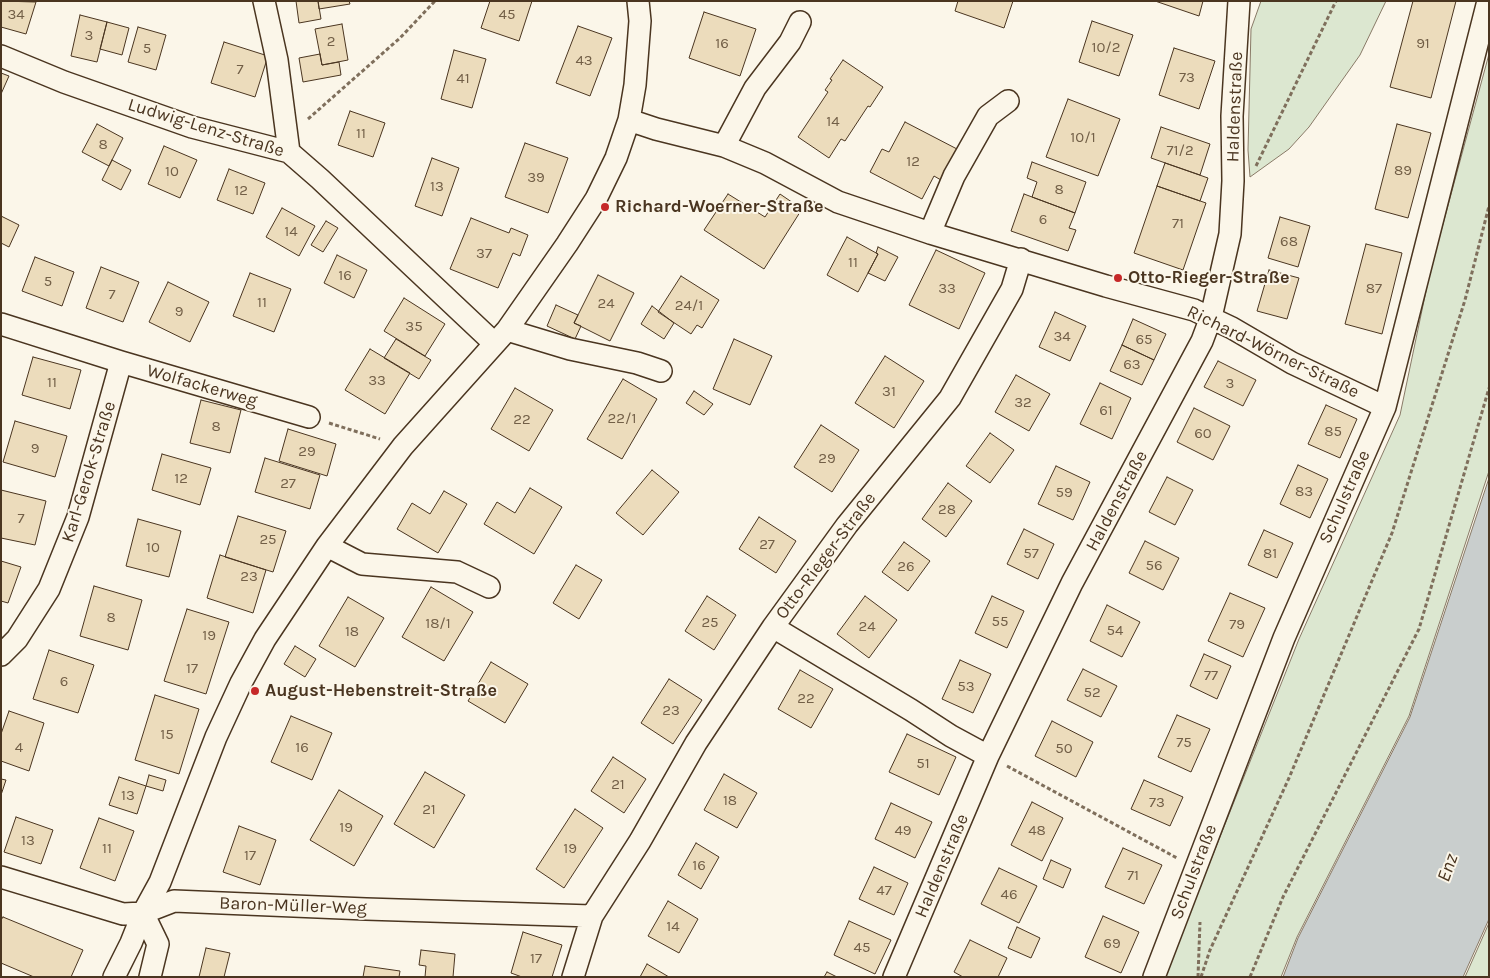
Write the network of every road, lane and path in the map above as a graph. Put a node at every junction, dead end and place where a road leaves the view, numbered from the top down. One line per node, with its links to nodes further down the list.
1 (264, 1): 12 (street)
2 (435, 1): 12 (path)
3 (638, 1): 10 (street)
4 (1239, 1): 13 (street, Haldenstraße)
5 (1336, 1): 13 (path)
6 (1488, 1): 23 (street, Schulstraße)
7 (800, 22): 11 (street)
8 (1, 56): 12 (street, Ludwig-Lenz-Straße)
9 (1008, 102): 15 (street)
10 (629, 120): 11 (street, Richard-Wörner-Straße); 19 (street)
11 (724, 146): 15 (street, Richard-Wörner-Straße)
12 (289, 152): 19 (street, Ludwig-Lenz-Straße)
13 (1233, 181): 17 (street, Haldenstraße)
14 (1489, 206): 41 (path)
15 (930, 233): 16 (street, Richard-Wörner-Straße)
16 (1021, 259): 17 (street, Richard-Wörner-Straße); 28 (street, Otto-Rieger-Straße)
17 (1211, 317): 23 (street, Richard-Wörner-Straße); 30 (street, Haldenstraße)
18 (1, 324): 20 (street, Wolfackerweg)
19 (501, 337): 21 (street); 25 (street)
20 (121, 362): 24 (street, Wolfackerweg); 29 (street, Karl-Gerok-Straße)
21 (661, 371)
22 (1489, 388): 42 (path)
23 (1385, 407): 31 (street, Schulstraße)
24 (309, 417): 25 (path)
25 (403, 446): 26 (street)
26 (327, 546): 27 (street); 33 (street)
27 (489, 587)
28 (772, 627): 30 (street, Otto-Rieger-Straße); 34 (street, Otto-Rieger-Straße)
29 (1, 655)
30 (988, 756): 31 (path); 39 (street, Haldenstraße)
31 (1196, 868): 40 (street, Schulstraße)
32 (1, 877): 33 (street, Baron-Müller-Weg)
33 (143, 913): 34 (street, Baron-Müller-Weg); 36 (street); 37 (street)
34 (592, 916): 38 (street, Otto-Rieger-Straße)
35 (1200, 917): 41 (path)
36 (114, 977)
37 (150, 977)
38 (573, 977)
39 (894, 977)
40 (1154, 977)
41 (1199, 977)
42 (1250, 977)

